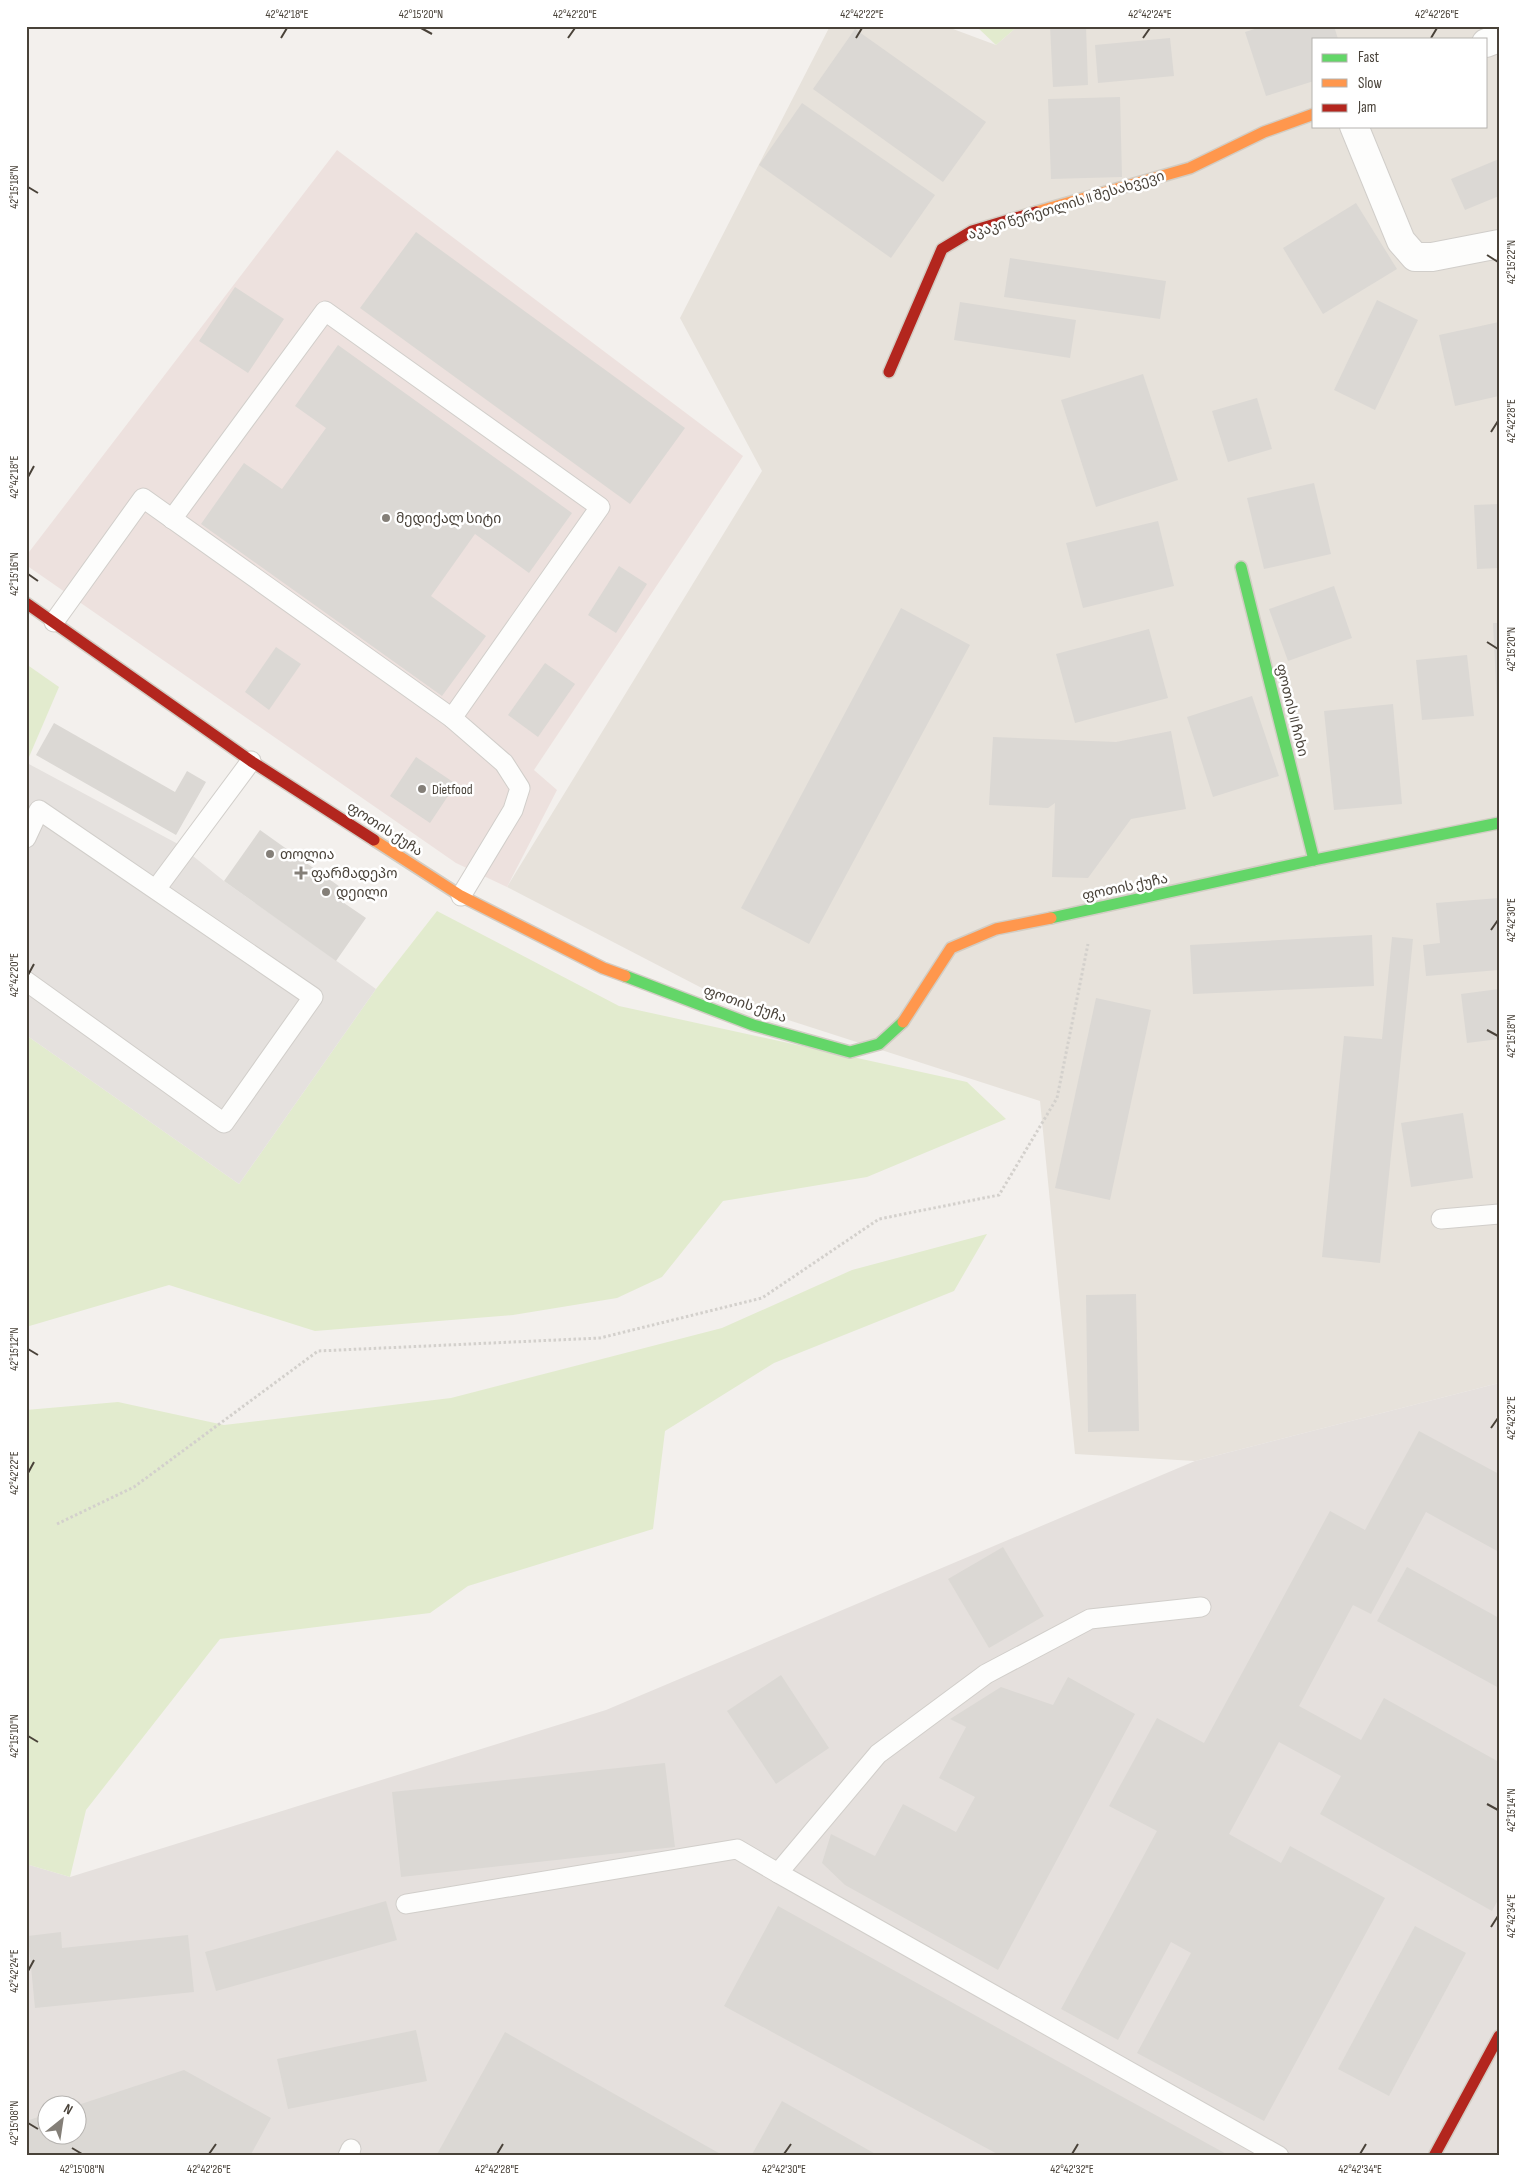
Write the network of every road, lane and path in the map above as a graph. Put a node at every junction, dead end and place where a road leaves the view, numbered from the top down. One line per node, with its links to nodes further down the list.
1 (1312, 115): 4 (street, აკაკი წერეთლის II შესახვევი)
2 (1355, 128): 3 (street)
3 (1499, 244)
4 (889, 372)
5 (172, 519): 8 (lane); 9 (lane); 9 (lane)
6 (1241, 567): 13 (street, ფოთის II ჩიხი)
7 (26, 603): 8 (street, ფოთის ქუჩა)
8 (54, 622): 10 (street, ფოთის ქუჩა)
9 (452, 718): 15 (lane)
10 (251, 761): 14 (lane); 15 (street, ფოთის ქუჩა)
11 (1499, 823): 13 (street, ფოთის ქუჩა)
12 (26, 838): 14 (lane)
13 (1314, 860): 16 (street, ფოთის ქუჩა)
14 (156, 889): 17 (lane)
15 (462, 896): 16 (street, ფოთის ქუჩა)
16 (1096, 909): 20 (path)
17 (26, 981)
18 (1499, 1214): 19 (lane)
19 (1441, 1219)
20 (57, 1524)
21 (1201, 1607): 22 (lane)
22 (778, 1873): 23 (lane); 25 (lane)
23 (406, 1904)
24 (1499, 2036): 26 (street)
25 (1279, 2156)
26 (1434, 2156)

